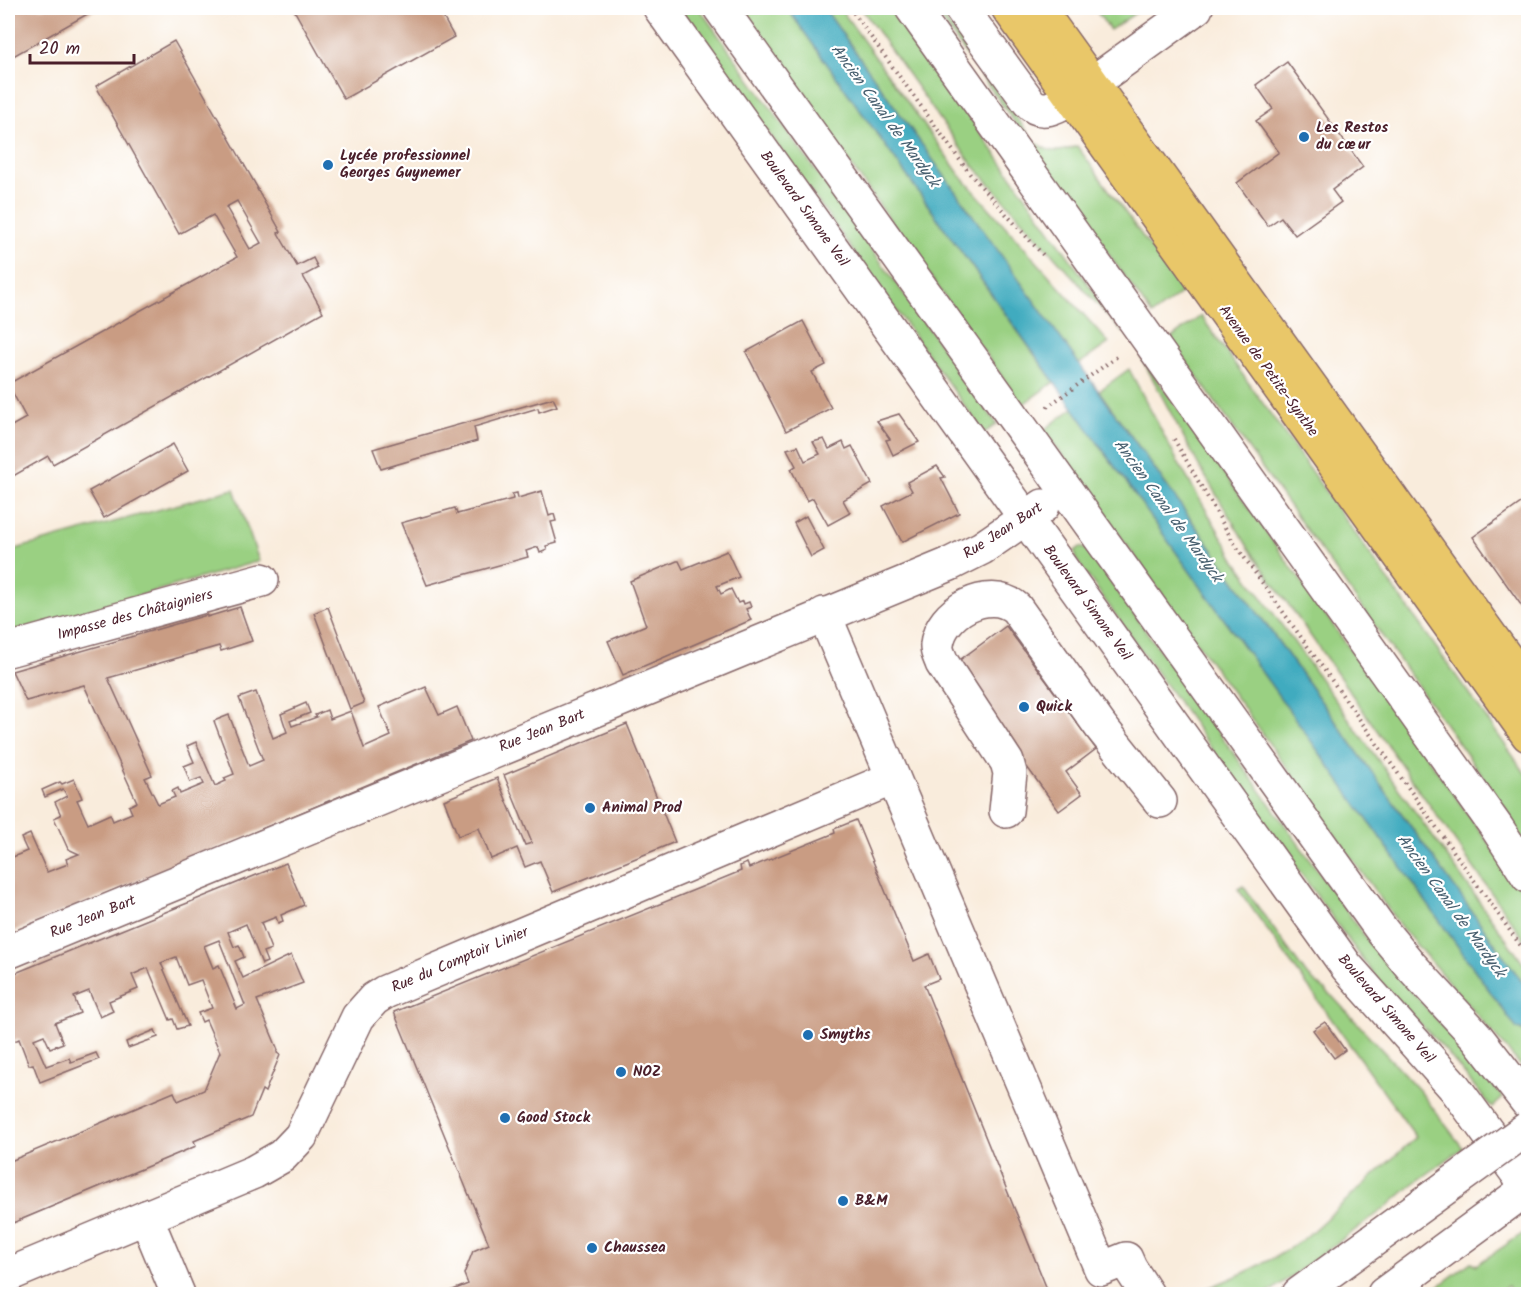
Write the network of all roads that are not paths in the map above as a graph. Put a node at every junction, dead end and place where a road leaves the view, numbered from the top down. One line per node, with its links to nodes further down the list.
1 (660, 8): 10 (street, Boulevard Simone Veil)
2 (720, 8): 9 (street)
3 (912, 8): 19 (street)
4 (961, 8): 8 (street)
5 (1008, 8): 8 (main road, Avenue de Petite-Synthe)
6 (1038, 8): 8 (main road, Avenue de Petite-Synthe)
7 (1196, 8): 8 (street)
8 (1082, 90): 14 (main road, Avenue de Petite-Synthe); 15 (main road, Avenue de Petite-Synthe)
9 (1065, 490): 10 (street, Rue Jean Bart); 21 (street)
10 (1026, 518): 12 (street, Rue Jean Bart); 23 (street, Boulevard Simone Veil)
11 (262, 580): 13 (street, Impasse des Châtaigniers)
12 (824, 614): 16 (street); 20 (street, Rue Jean Bart)
13 (8, 650)
14 (1528, 688)
15 (1528, 735)
16 (893, 778): 24 (street, Rue du Comptoir Linier); 27 (street)
17 (1160, 801): 18 (street)
18 (1006, 811)
19 (1528, 876)
20 (8, 952)
21 (1528, 1103)
22 (1528, 1128): 28 (street, bridge)
23 (1528, 1188): 29 (street)
24 (146, 1217): 25 (street, Rue du Comptoir Linier); 26 (street)
25 (8, 1275)
26 (178, 1294)
27 (1147, 1294)
28 (1299, 1294)
29 (1384, 1294)

